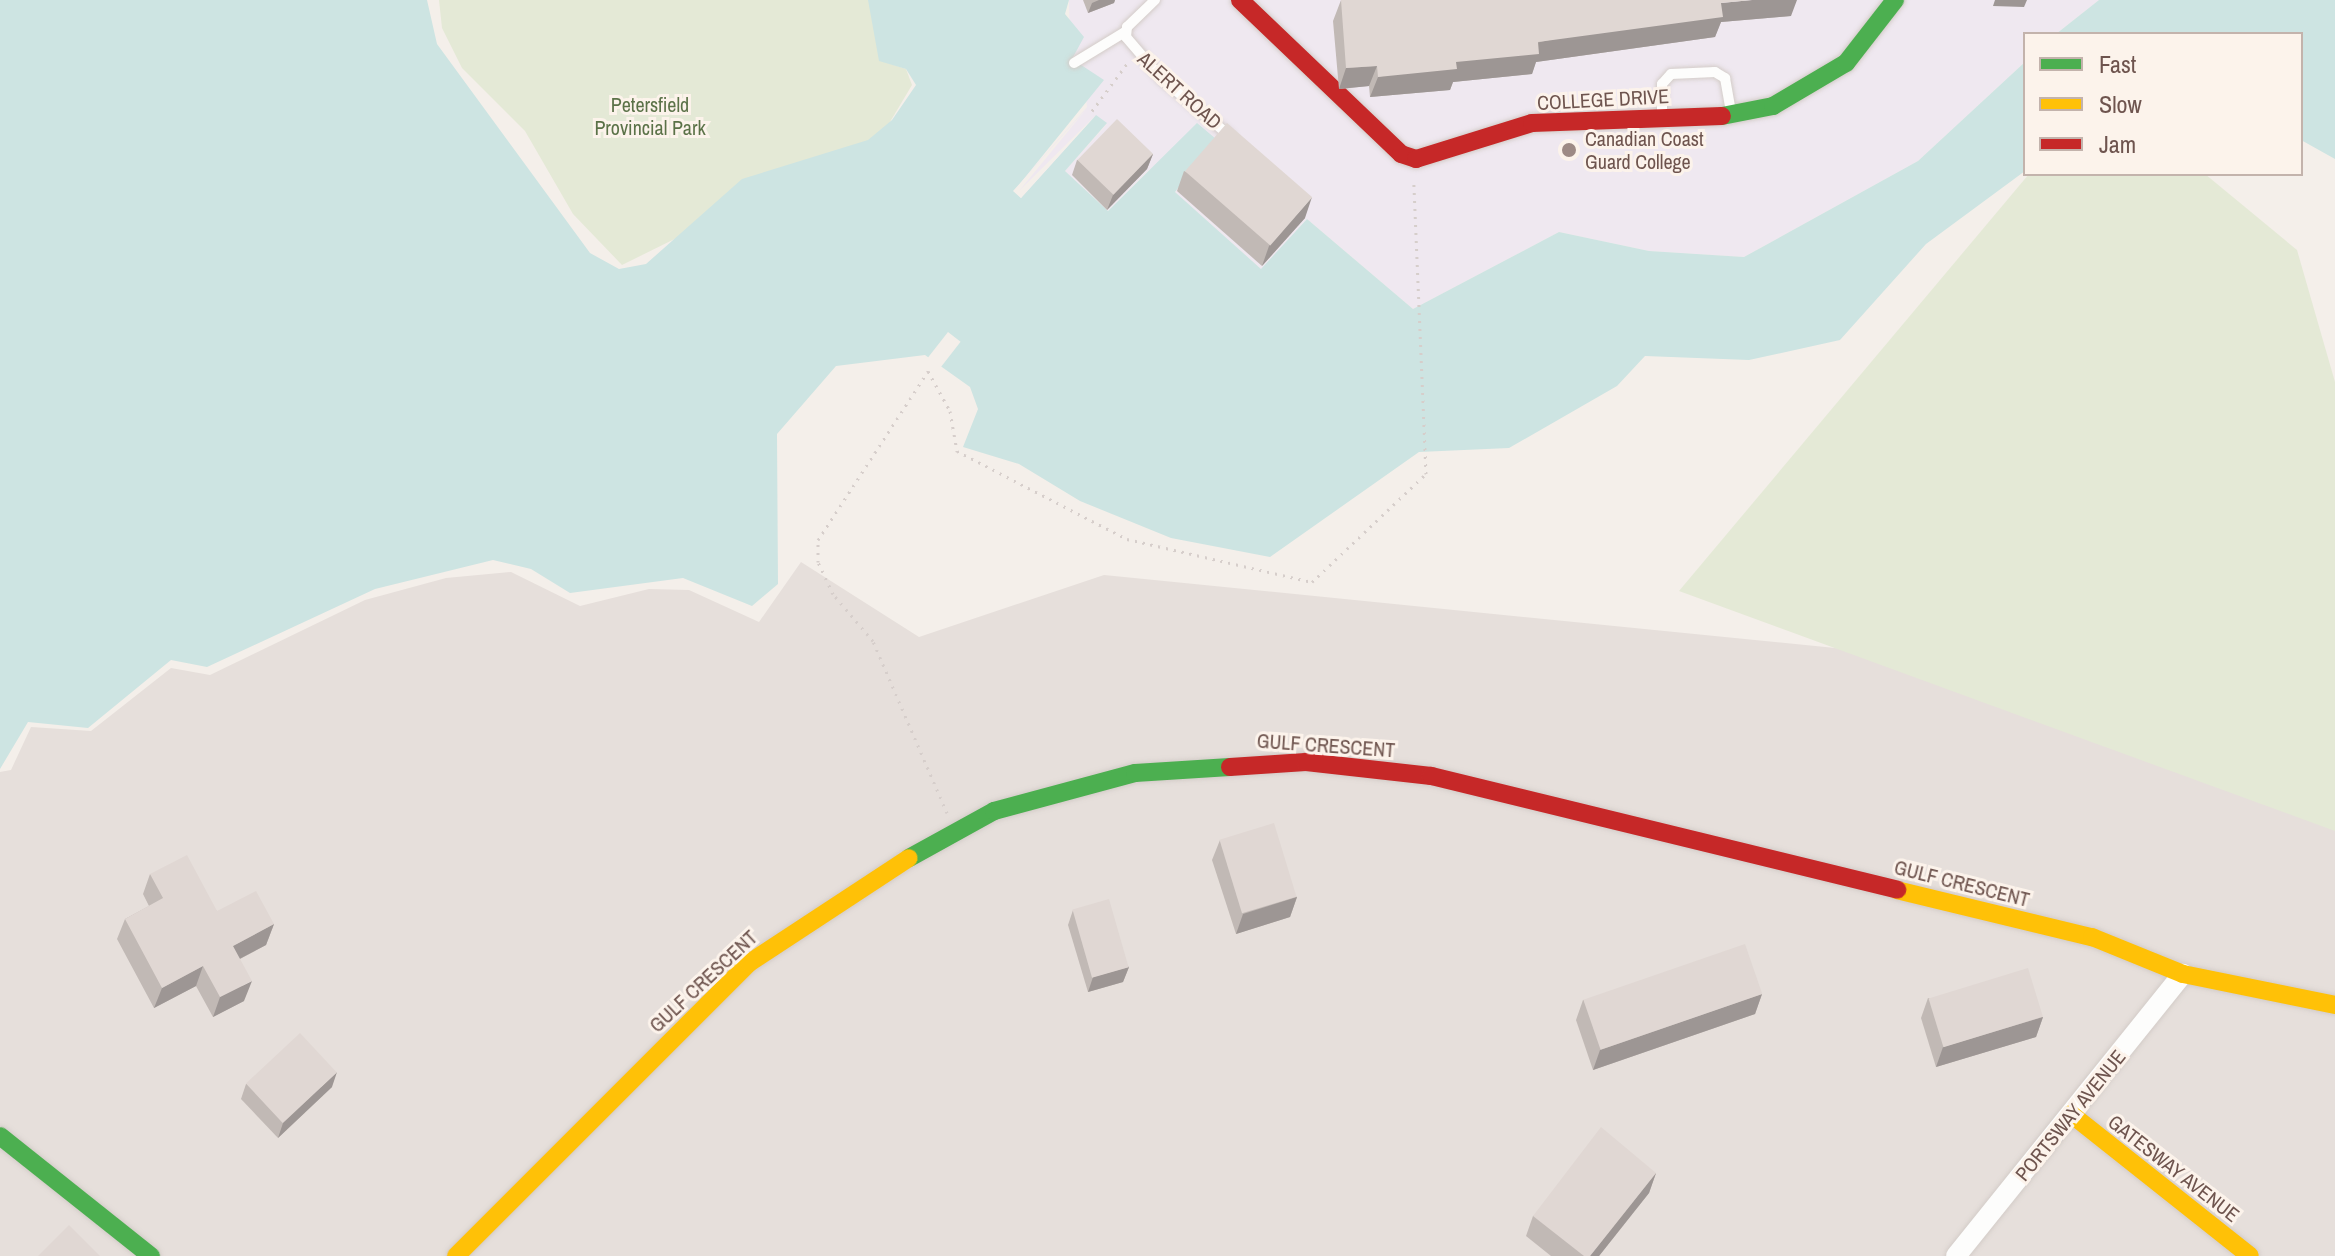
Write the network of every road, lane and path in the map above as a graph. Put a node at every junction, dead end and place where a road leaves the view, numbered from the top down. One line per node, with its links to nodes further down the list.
1 (1155, 0): 4 (lane, ALERT ROAD)
2 (1240, 0): 9 (street, COLLEGE DRIVE)
3 (1895, 0): 8 (street, COLLEGE DRIVE)
4 (1125, 32): 5 (lane, ALERT ROAD); 6 (lane)
5 (1136, 51): 7 (path); 10 (lane, ALERT ROAD)
6 (1074, 63)
7 (1092, 111)
8 (1731, 115): 9 (street, COLLEGE DRIVE); 9 (lane)
9 (1662, 118)
10 (1245, 148)
11 (1417, 259): 12 (path)
12 (954, 829): 13 (street, GULF CRESCENT); 18 (street, GULF CRESCENT)
13 (2183, 974): 14 (street, GULF CRESCENT); 15 (street, PORTSWAY AVENUE)
14 (2335, 1005)
15 (2071, 1114): 19 (street, PORTSWAY AVENUE); 20 (street, GATESWAY AVENUE)
16 (0, 1136): 17 (street)
17 (151, 1256)
18 (456, 1256)
19 (1956, 1256)
20 (2250, 1256)

